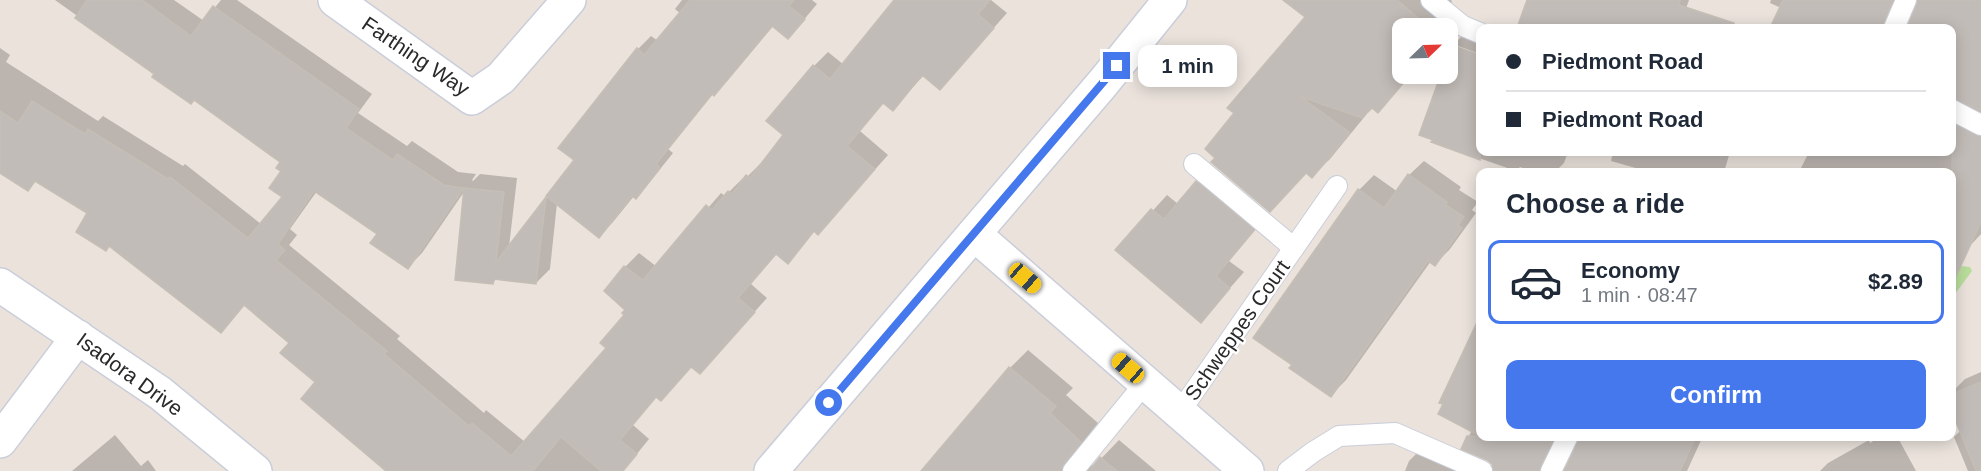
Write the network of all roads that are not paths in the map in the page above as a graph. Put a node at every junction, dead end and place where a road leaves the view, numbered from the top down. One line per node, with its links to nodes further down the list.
1 (335, 0): 2 (street, Farthing Way)
2 (569, 0)
3 (1170, 0): 12 (street)
4 (1431, 0): 7 (lane)
5 (1906, 0): 6 (lane)
6 (1896, 24)
7 (1476, 31)
8 (1956, 112): 9 (lane)
9 (1981, 125)
10 (1194, 164): 13 (lane, Schweppes Court)
11 (1337, 186): 13 (lane, Schweppes Court)
12 (974, 234): 16 (street); 21 (street)
13 (1294, 248): 17 (lane, Schweppes Court)
14 (0, 285): 15 (street, Isadora Drive)
15 (78, 337): 18 (street); 20 (street, Isadora Drive)
16 (1145, 383): 17 (street); 22 (lane)
17 (1179, 413): 23 (street)
18 (0, 441)
19 (1566, 441): 26 (lane)
20 (255, 471)
21 (771, 471)
22 (1073, 471)
23 (1247, 471)
24 (1288, 471): 25 (lane)
25 (1482, 471)
26 (1551, 471)

